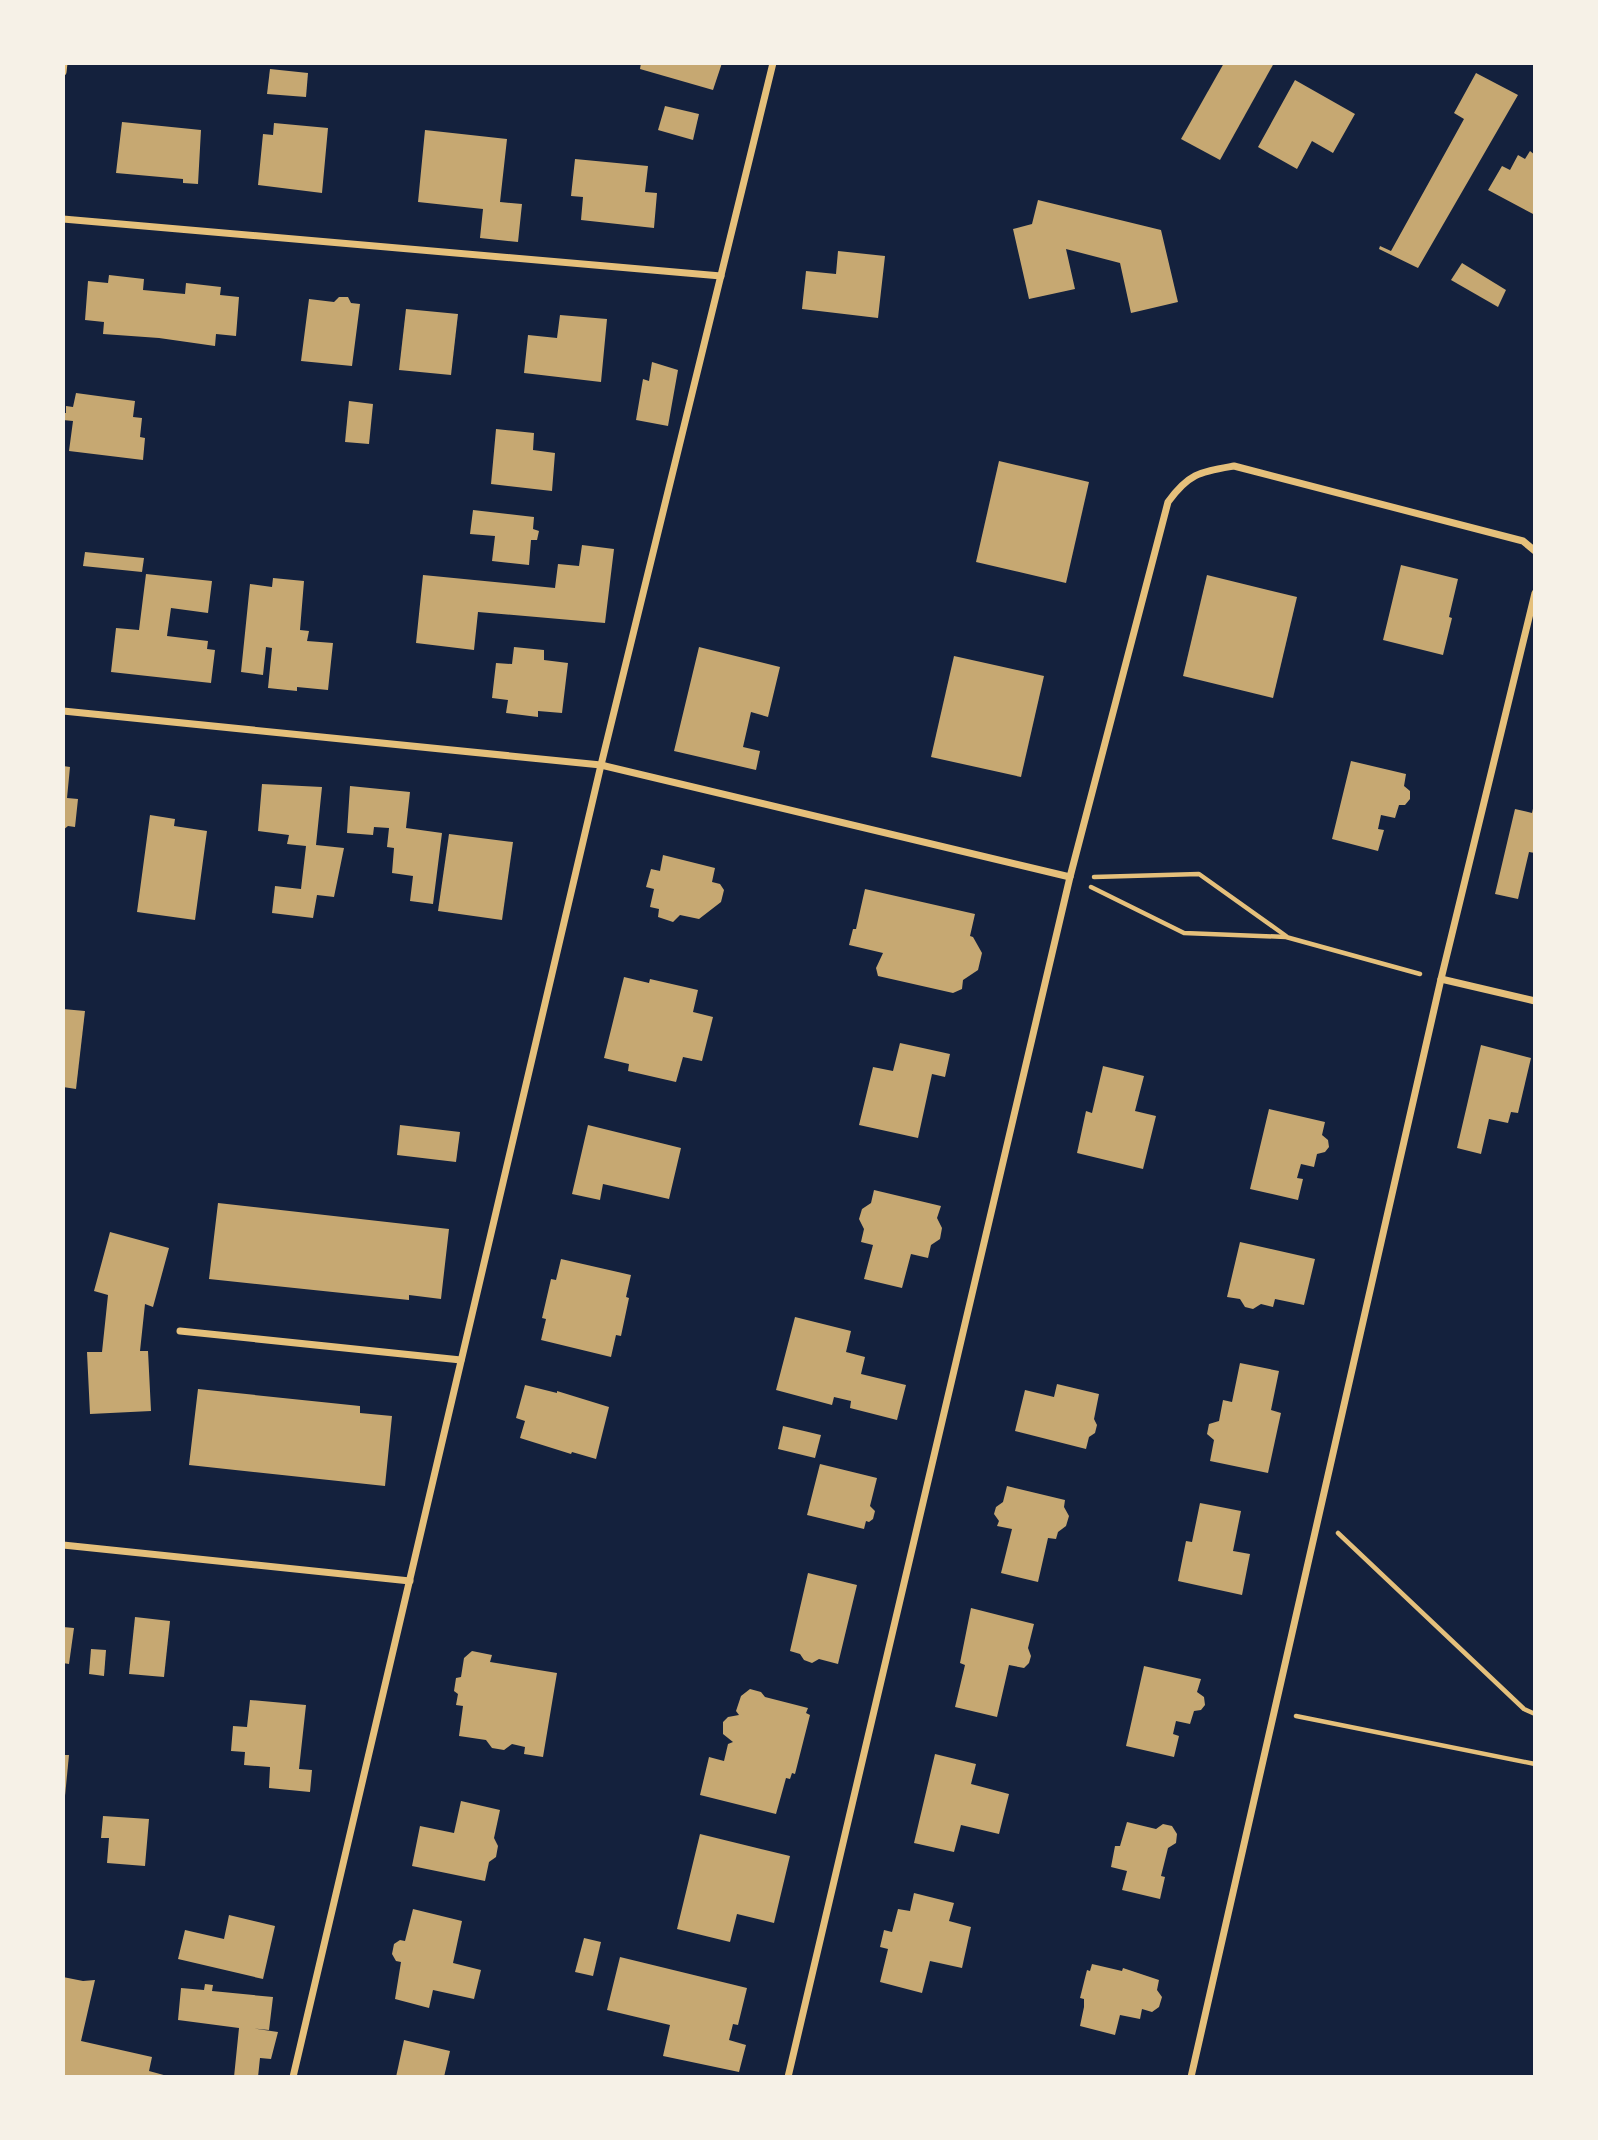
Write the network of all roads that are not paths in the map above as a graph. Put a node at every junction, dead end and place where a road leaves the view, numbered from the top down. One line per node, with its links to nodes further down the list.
1 (64, 63): 3 (street)
2 (774, 63): 5 (street)
3 (63, 72)
4 (63, 219): 5 (street)
5 (721, 276): 9 (street)
6 (1535, 551): 10 (street)
7 (1535, 593): 11 (street)
8 (63, 711): 9 (street)
9 (601, 765): 10 (street); 14 (street)
10 (1070, 877): 18 (street)
11 (1441, 979): 12 (street); 19 (street)
12 (1535, 1001)
13 (180, 1331): 14 (street)
14 (461, 1360): 16 (street)
15 (63, 1545): 16 (street)
16 (410, 1581): 17 (street)
17 (293, 2077)
18 (788, 2077)
19 (1191, 2077)

